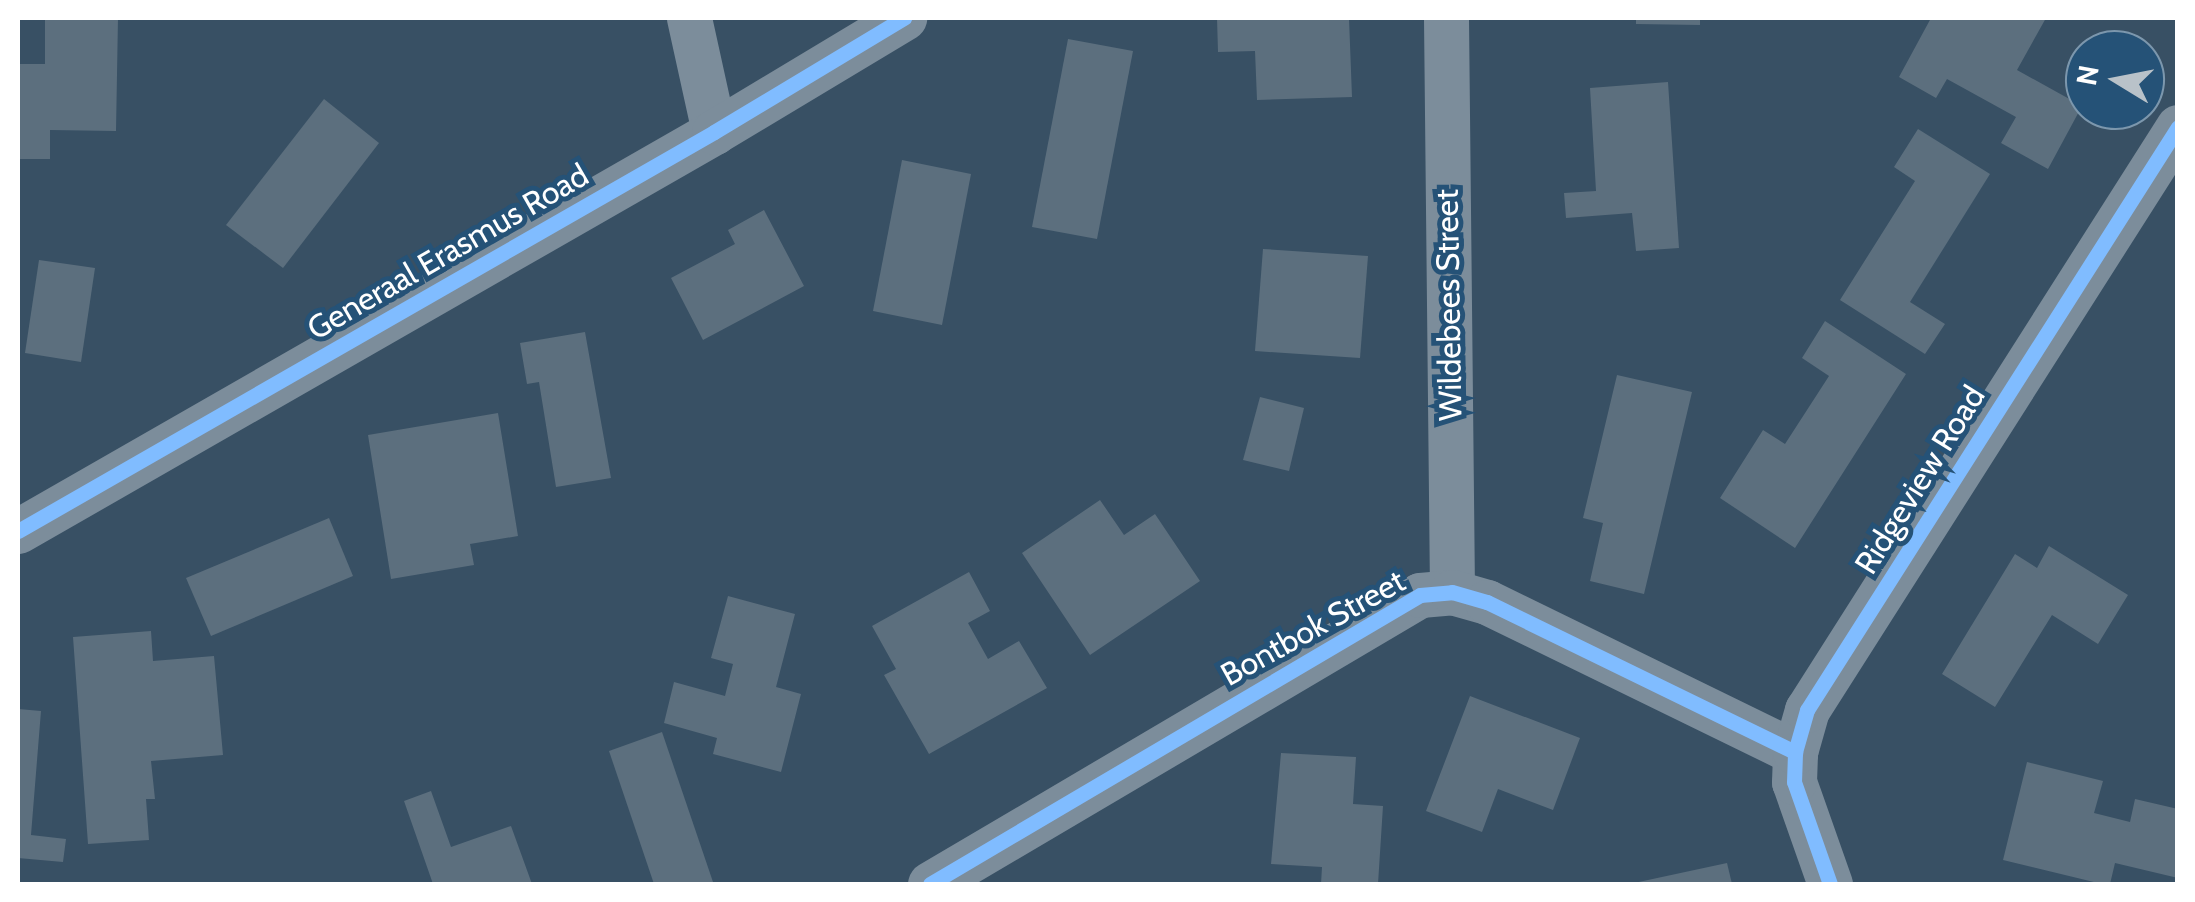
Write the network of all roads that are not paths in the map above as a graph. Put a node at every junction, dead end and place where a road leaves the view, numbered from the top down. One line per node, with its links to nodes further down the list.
1 (689, 18): 5 (street)
2 (904, 18): 5 (street, Generaal Erasmus Road)
3 (1446, 18): 7 (street, Wildebees Street)
4 (2178, 126): 8 (street, Ridgeview Road)
5 (714, 132): 6 (street, Generaal Erasmus Road)
6 (18, 530)
7 (1452, 592): 8 (street, Bontbok Street); 9 (street, Bontbok Street)
8 (1795, 752): 10 (street, Ridgeview Road)
9 (930, 884)
10 (1830, 884)

